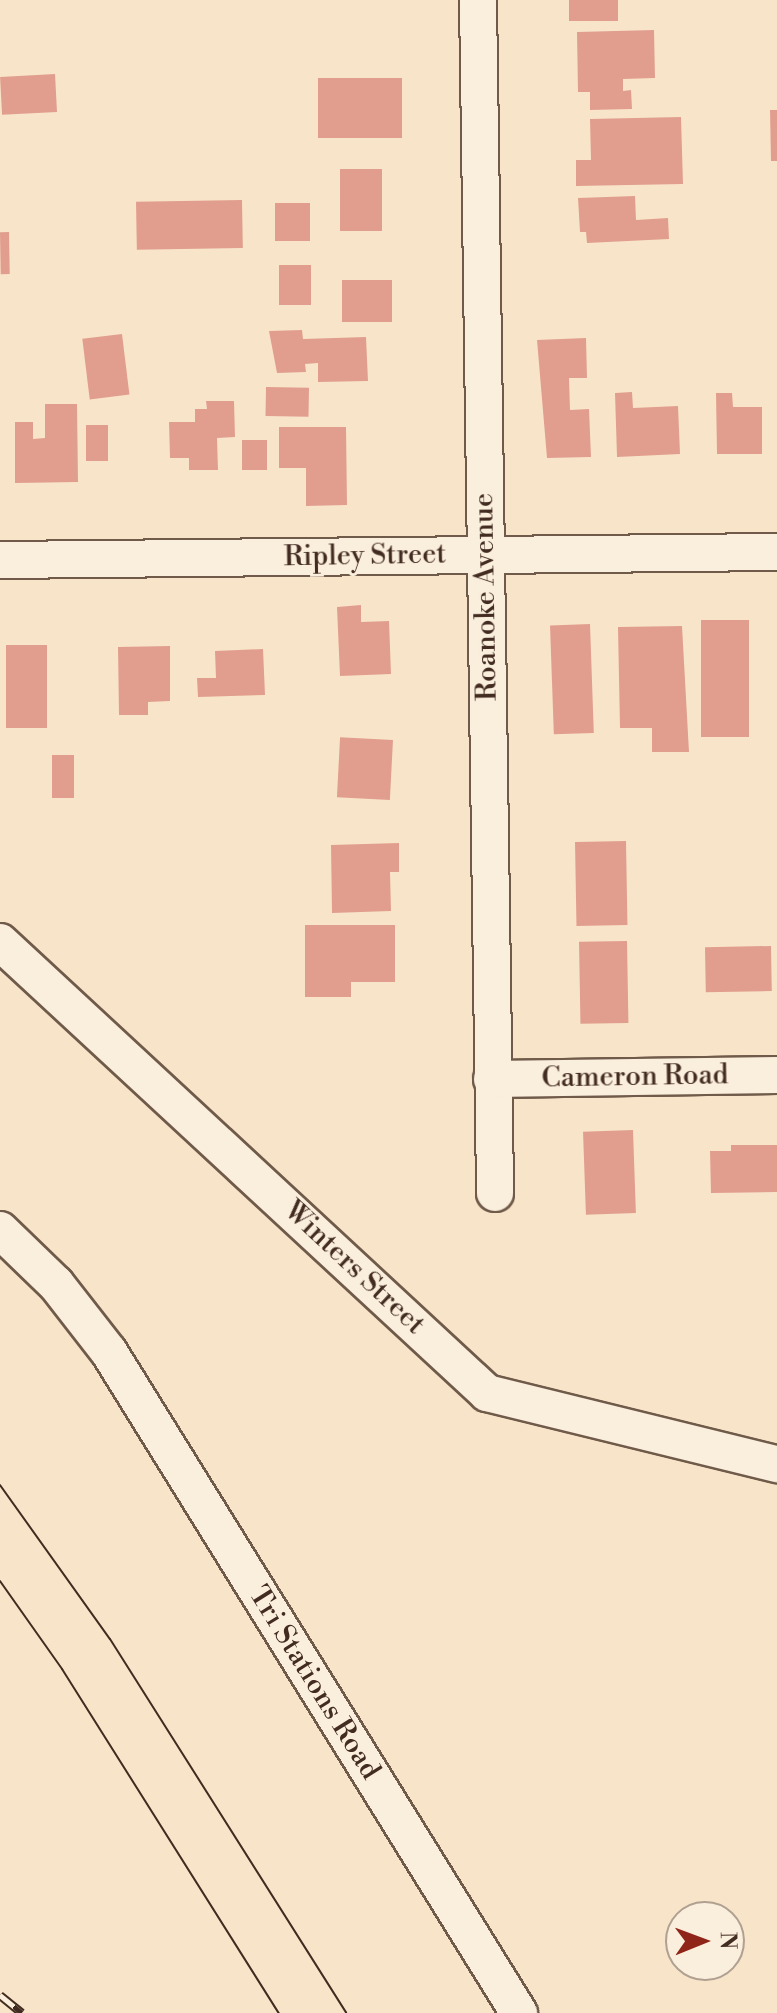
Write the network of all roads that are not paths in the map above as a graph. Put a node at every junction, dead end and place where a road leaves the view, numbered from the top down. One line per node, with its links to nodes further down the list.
1 (478, 0): 3 (street, Roanoke Avenue)
2 (777, 552): 3 (street, Ripley Street)
3 (485, 555): 4 (street, Ripley Street); 7 (street, Roanoke Avenue)
4 (0, 560)
5 (0, 942): 10 (street, Winters Street)
6 (777, 1075): 7 (street, Cameron Road)
7 (492, 1079): 8 (street, Roanoke Avenue)
8 (495, 1193)
9 (0, 1230): 11 (street, Tri Stations Road)
10 (777, 1464)
11 (519, 2013)

